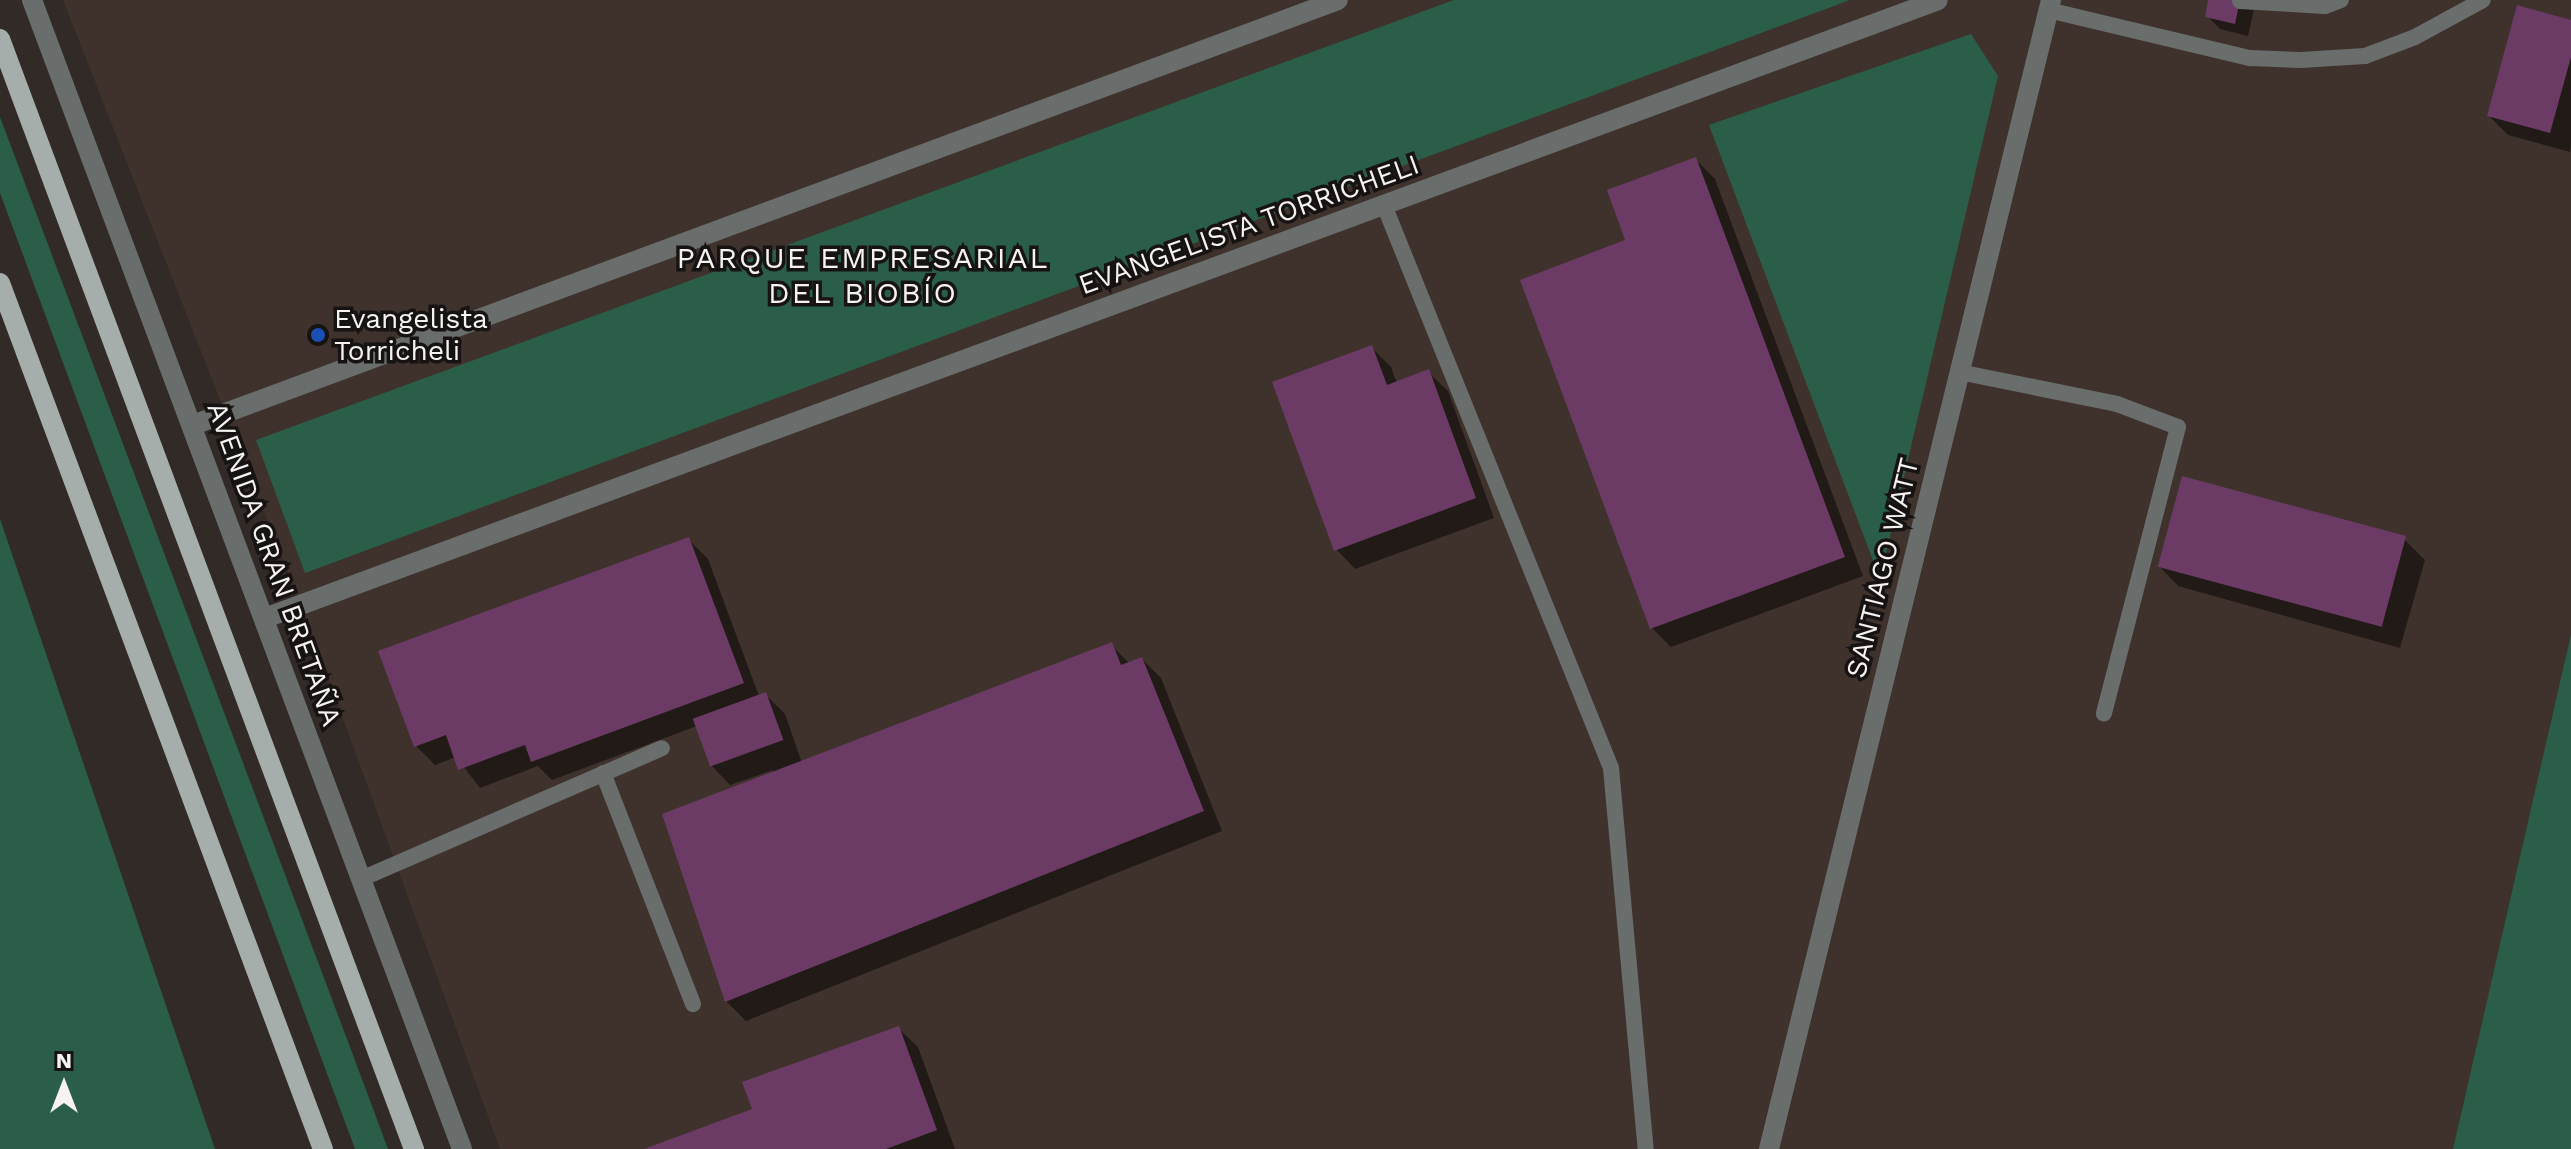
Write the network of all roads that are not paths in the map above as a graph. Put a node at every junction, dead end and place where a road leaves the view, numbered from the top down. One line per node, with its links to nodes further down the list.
1 (32, 0): 12 (street, AVENIDA GRAN BRETAÑA)
2 (1338, 0): 12 (street)
3 (1938, 0): 9 (street, EVANGELISTA TORRICHELI)
4 (2341, 0): 6 (lane)
5 (2483, 0): 7 (lane)
6 (2240, 1)
7 (2050, 5): 11 (street, SANTIAGO WATT)
8 (0, 39): 20 (main road)
9 (1384, 205): 13 (street, EVANGELISTA TORRICHELI); 22 (lane)
10 (0, 283): 19 (main road)
11 (1959, 372): 14 (lane); 23 (street, SANTIAGO WATT)
12 (193, 425): 13 (street, AVENIDA GRAN BRETAÑA)
13 (265, 618): 17 (street, AVENIDA GRAN BRETAÑA)
14 (2104, 714)
15 (662, 748): 16 (lane)
16 (603, 773): 17 (lane); 18 (lane)
17 (361, 879): 21 (street, AVENIDA GRAN BRETAÑA)
18 (693, 1004)
19 (323, 1149)
20 (414, 1149)
21 (462, 1149)
22 (1646, 1149)
23 (1769, 1149)

